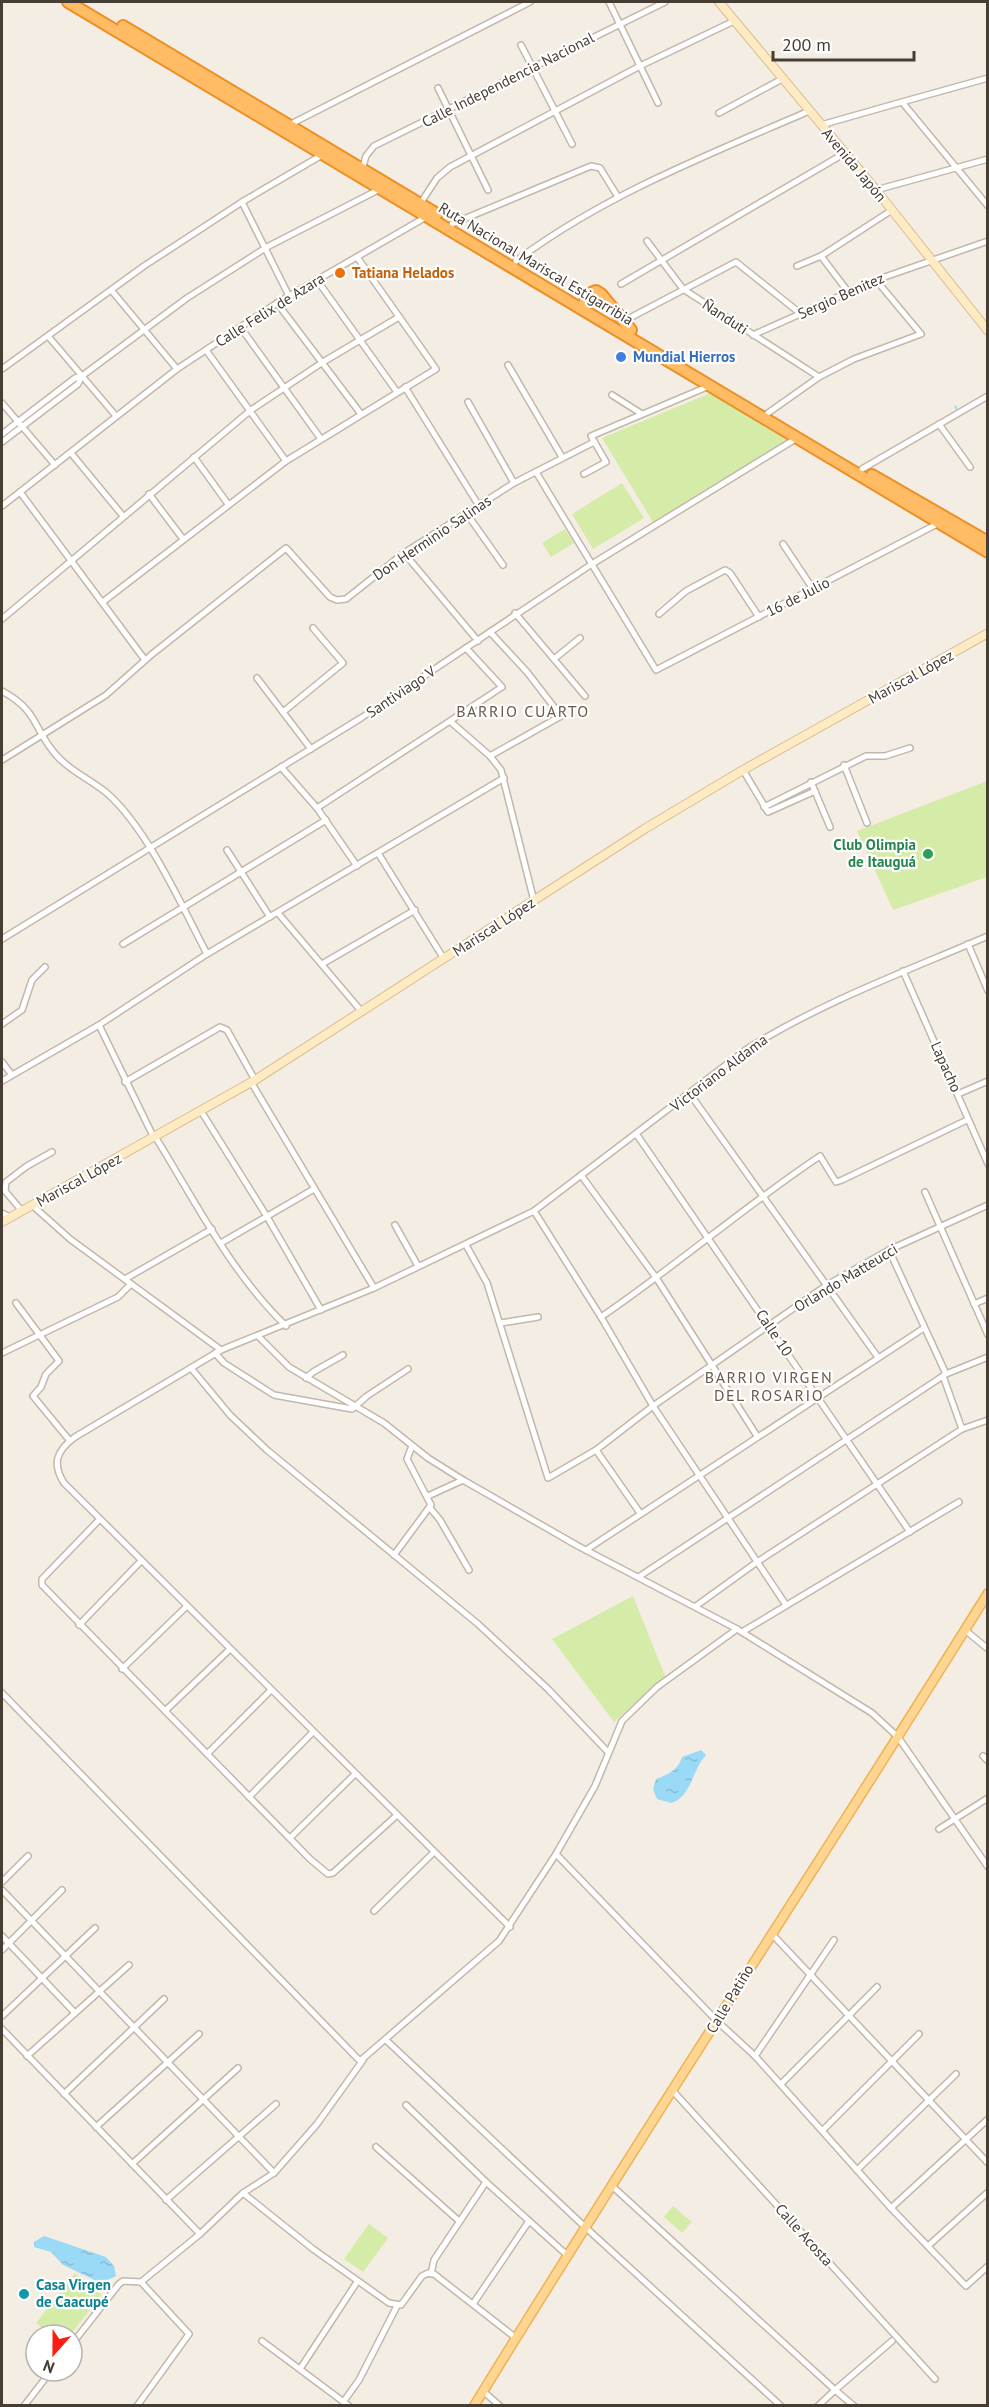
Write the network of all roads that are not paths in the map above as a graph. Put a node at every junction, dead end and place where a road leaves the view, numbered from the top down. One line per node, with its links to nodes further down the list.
1 (68, 2): 25 (highway, Ruta Nacional Mariscal Estigarribia)
2 (82, 2): 21 (highway, Ruta Nacional Mariscal Estigarribia)
3 (530, 2): 21 (street)
4 (609, 2): 8 (street)
5 (665, 2): 8 (street, Calle Independencia Nacional)
6 (719, 2): 7 (street, Avenida Japón)
7 (734, 21): 10 (street); 13 (street, Avenida Japón)
8 (620, 24): 10 (street); 11 (street, Calle Independencia Nacional)
9 (521, 45): 11 (street)
10 (640, 66): 16 (street); 19 (street)
11 (533, 68): 17 (street, Calle Independencia Nacional); 19 (street)
12 (987, 78): 15 (street)
13 (782, 79): 18 (street, Avenida Japón); 20 (street)
14 (438, 88): 17 (street)
15 (902, 102): 22 (street); 28 (street)
16 (658, 103)
17 (449, 110): 26 (street); 29 (street, Calle Independencia Nacional)
18 (808, 111): 22 (street, Avenida Japón); 33 (street)
19 (555, 112): 23 (street); 26 (street)
20 (719, 113)
21 (289, 125): 29 (highway, Ruta Nacional Mariscal Estigarribia)
22 (820, 125): 24 (street, Avenida Japón)
23 (572, 144)
24 (845, 153): 32 (street, Avenida Japón); 46 (street)
25 (322, 155): 30 (highway, Ruta Nacional Mariscal Estigarribia); 34 (street)
26 (470, 155): 31 (street); 35 (street)
27 (987, 159): 28 (street)
28 (956, 168): 32 (street); 36 (street)
29 (362, 170): 35 (highway, Ruta Nacional Mariscal Estigarribia)
30 (380, 189): 38 (highway, Ruta Nacional Mariscal Estigarribia); 42 (street)
31 (488, 190)
32 (876, 190): 37 (street, Avenida Japón)
33 (618, 197): 39 (street); 45 (street)
34 (242, 202): 42 (street); 53 (street)
35 (420, 204): 39 (highway, Ruta Nacional Mariscal Estigarribia)
36 (987, 206)
37 (892, 210): 43 (street); 47 (street, Avenida Japón)
38 (426, 217): 44 (street, Calle Felix de Azara); 57 (highway, Ruta Nacional Mariscal Estigarribia)
39 (452, 224): 45 (highway, Ruta Nacional Mariscal Estigarribia)
40 (647, 241): 46 (street, Ñanduti)
41 (987, 242): 47 (street, Sergio Benitez)
42 (267, 247): 55 (street); 62 (street)
43 (821, 256): 48 (street); 54 (street)
44 (357, 257): 49 (street, Calle Felix de Azara); 59 (street)
45 (516, 261): 57 (highway, Ruta Nacional Mariscal Estigarribia)
46 (660, 261): 51 (street); 52 (street, Ñanduti)
47 (932, 263): 50 (street, Sergio Benitez); 63 (street, Avenida Japón)
48 (797, 266)
49 (317, 280): 55 (street, Calle Felix de Azara); 66 (street)
50 (876, 280): 54 (street, Sergio Benitez); 73 (street)
51 (621, 284)
52 (682, 289): 58 (street); 60 (street); 64 (street, Ñanduti)
53 (112, 291): 62 (street); 65 (street)
54 (849, 293): 58 (street, Sergio Benitez)
55 (289, 296): 56 (street, Calle Felix de Azara)
56 (277, 303): 61 (street, Calle Felix de Azara); 68 (street)
57 (583, 304): 60 (highway, Ruta Nacional Mariscal Estigarribia); 74 (highway, Ruta Nacional Mariscal Estigarribia)
58 (801, 314): 64 (street, Sergio Benitez)
59 (399, 317): 66 (street); 76 (street)
60 (628, 326): 83 (highway, Ruta Nacional Mariscal Estigarribia)
61 (241, 328): 67 (street, Calle Felix de Azara); 75 (street)
62 (145, 329): 71 (street); 72 (street)
63 (987, 331)
64 (753, 335): 73 (street, Ñanduti)
65 (48, 336): 70 (street); 72 (street)
66 (361, 340): 68 (street); 77 (street)
67 (206, 350): 71 (street, Calle Felix de Azara); 82 (street)
68 (323, 362): 75 (street); 84 (street)
69 (508, 365): 96 (street)
70 (2, 369)
71 (177, 369): 86 (street, Calle Felix de Azara)
72 (82, 376): 86 (street); 87 (street)
73 (819, 377): 83 (street)
74 (709, 386): 85 (street); 90 (highway, Ruta Nacional Mariscal Estigarribia)
75 (284, 387): 82 (street); 91 (street)
76 (405, 387): 77 (street); 108 (street)
77 (397, 392): 84 (street)
78 (612, 395): 85 (street)
79 (987, 396): 88 (street)
80 (468, 402): 103 (street)
81 (2, 403): 87 (street)
82 (251, 410): 95 (street); 97 (street)
83 (768, 413): 100 (highway, Ruta Nacional Mariscal Estigarribia)
84 (361, 414): 91 (street)
85 (642, 414): 93 (street, Don Herminio Salinas)
86 (116, 416): 94 (street, Calle Felix de Azara)
87 (20, 424): 89 (street); 92 (street); 98 (street)
88 (939, 424): 99 (street); 100 (street)
89 (2, 434)
90 (796, 438): 111 (highway, Ruta Nacional Mariscal Estigarribia); 118 (street, Santiviago V)
91 (321, 439): 97 (street)
92 (2, 442)
93 (594, 442): 96 (street, Don Herminio Salinas); 102 (street)
94 (71, 453): 98 (street, Calle Felix de Azara); 110 (street)
95 (194, 457): 105 (street); 106 (street)
96 (562, 457): 101 (street, Don Herminio Salinas)
97 (286, 461): 106 (street)
98 (55, 465): 104 (street, Calle Felix de Azara)
99 (970, 467)
100 (862, 469): 113 (highway, Ruta Nacional Mariscal Estigarribia)
101 (536, 472): 103 (street, Don Herminio Salinas); 118 (street)
102 (584, 474)
103 (514, 483): 108 (street, Don Herminio Salinas)
104 (20, 492): 107 (street, Calle Felix de Azara); 117 (street)
105 (149, 494): 110 (street); 112 (street)
106 (228, 504): 112 (street)
107 (2, 506)
108 (479, 506): 109 (street, Don Herminio Salinas)
109 (467, 514): 116 (street, Don Herminio Salinas); 119 (street)
110 (123, 516): 117 (street)
111 (939, 523): 115 (highway, Ruta Nacional Mariscal Estigarribia); 120 (street, 16 de Julio)
112 (183, 539): 121 (street)
113 (987, 542)
114 (783, 544): 120 (street)
115 (987, 552)
116 (404, 553): 130 (street); 133 (street, Don Herminio Salinas)
117 (71, 559): 121 (street); 125 (street)
118 (592, 564): 122 (street, Santiviago V); 124 (street, 16 de Julio)
119 (503, 565)
120 (813, 589): 124 (street, 16 de Julio)
121 (104, 601): 133 (street)
122 (515, 613): 127 (street, Santiviago V); 132 (street)
123 (659, 614): 124 (street)
124 (759, 617)
125 (2, 619)
126 (313, 628): 137 (street)
127 (490, 632): 130 (street, Santiviago V); 142 (street)
128 (987, 633): 146 (street, Mariscal López)
129 (580, 638): 132 (street)
130 (478, 641): 131 (street, Santiviago V)
131 (466, 648): 138 (street); 140 (street, Santiviago V)
132 (554, 659): 136 (street)
133 (145, 660): 139 (street)
134 (257, 678): 137 (street)
135 (2, 691): 139 (street)
136 (585, 696)
137 (283, 712): 140 (street)
138 (451, 722): 142 (street); 151 (street)
139 (43, 736): 143 (street); 155 (street)
140 (311, 748): 145 (street, Santiviago V)
141 (910, 748): 144 (street)
142 (490, 756): 147 (street)
143 (2, 760)
144 (844, 765): 148 (street); 153 (street)
145 (281, 767): 151 (street); 155 (street, Santiviago V)
146 (743, 770): 150 (street); 160 (street, Mariscal López)
147 (504, 778): 157 (street); 160 (street)
148 (811, 782): 149 (street); 150 (street)
149 (815, 790): 150 (street); 154 (street)
150 (764, 807)
151 (317, 808): 152 (street)
152 (326, 820): 158 (street); 159 (street)
153 (867, 823)
154 (830, 827)
155 (151, 849): 161 (street); 166 (street, Santiviago V)
156 (227, 850): 159 (street)
157 (378, 853): 158 (street); 162 (street)
158 (357, 866): 163 (street)
159 (240, 872): 161 (street); 164 (street)
160 (534, 902): 170 (street, Mariscal López)
161 (183, 908): 167 (street); 169 (street)
162 (415, 910): 170 (street); 171 (street)
163 (278, 912): 164 (street); 171 (street)
164 (270, 917): 169 (street)
165 (987, 936): 168 (street, Victoriano Aldama)
166 (2, 939)
167 (123, 944)
168 (968, 944): 173 (street, Victoriano Aldama); 174 (street)
169 (207, 954): 177 (street)
170 (444, 959): 175 (street, Mariscal López)
171 (322, 964): 175 (street)
172 (45, 967): 176 (street)
173 (903, 971): 184 (street, Victoriano Aldama); 185 (street, Lapacho)
174 (987, 991)
175 (362, 1012): 181 (street, Mariscal López)
176 (2, 1024)
177 (99, 1025): 179 (street); 183 (street)
178 (2, 1062): 179 (street)
179 (12, 1075): 180 (street)
180 (2, 1081)
181 (253, 1081): 183 (street); 186 (street, Mariscal López); 193 (street)
182 (987, 1081): 185 (street)
183 (125, 1082): 189 (street)
184 (690, 1094): 188 (street, Victoriano Aldama); 195 (street)
185 (958, 1094): 187 (street, Lapacho)
186 (201, 1111): 189 (street, Mariscal López); 201 (street)
187 (967, 1120): 191 (street, Lapacho); 195 (street)
188 (637, 1135): 192 (street, Victoriano Aldama); 207 (street, Calle 10)
189 (155, 1138): 196 (street, Mariscal López); 206 (street)
190 (52, 1152): 198 (street)
191 (987, 1164)
192 (581, 1175): 199 (street, Victoriano Aldama); 213 (street)
193 (314, 1189): 201 (street); 216 (street)
194 (925, 1192): 205 (street)
195 (763, 1194): 207 (street); 215 (street)
196 (33, 1205): 198 (street, Mariscal López); 212 (street)
197 (987, 1205): 205 (street, Orlando Matteucci)
198 (22, 1211): 202 (street, Mariscal López)
199 (534, 1211): 209 (street, Victoriano Aldama); 222 (street)
200 (2, 1213): 202 (street)
201 (266, 1215): 208 (street); 220 (street)
202 (10, 1217): 203 (street, Mariscal López)
203 (2, 1222)
204 (395, 1225): 211 (street)
205 (942, 1226): 210 (street, Orlando Matteucci); 219 (street)
206 (212, 1229): 208 (street); 212 (street)
207 (709, 1239): 213 (street); 224 (street, Calle 10)
208 (221, 1243): 225 (street)
209 (466, 1245): 211 (street, Victoriano Aldama); 223 (street)
210 (889, 1250): 215 (street, Orlando Matteucci); 226 (street)
211 (418, 1266): 216 (street, Victoriano Aldama)
212 (125, 1279): 214 (street)
213 (657, 1279): 222 (street); 235 (street)
214 (131, 1284): 228 (street); 230 (street)
215 (827, 1285): 224 (street, Orlando Matteucci); 233 (street)
216 (374, 1288): 220 (street, Victoriano Aldama)
217 (987, 1298): 219 (street)
218 (16, 1303): 228 (street)
219 (974, 1304): 227 (street)
220 (321, 1310): 225 (street, Victoriano Aldama)
221 (538, 1317): 223 (street)
222 (601, 1317): 241 (street)
223 (501, 1323): 249 (street, Orlando Matteucci)
224 (770, 1325): 235 (street, Orlando Matteucci); 240 (street, Calle 10)
225 (286, 1326): 229 (street, Victoriano Aldama)
226 (924, 1328): 233 (street); 238 (street)
227 (987, 1335)
228 (39, 1336): 231 (street); 246 (street)
229 (258, 1336): 230 (street, Victoriano Aldama); 239 (street)
230 (218, 1352): 236 (street, Victoriano Aldama); 242 (street)
231 (2, 1353)
232 (343, 1355): 239 (street)
233 (877, 1356): 240 (street)
234 (987, 1357): 238 (street)
235 (710, 1367): 241 (street, Orlando Matteucci); 245 (street)
236 (191, 1368): 246 (street, Victoriano Aldama); 261 (street)
237 (408, 1369): 242 (street)
238 (944, 1375): 244 (street); 247 (street)
239 (306, 1378): 242 (street)
240 (816, 1396): 245 (street); 247 (street, Calle 10)
241 (653, 1406): 249 (street, Orlando Matteucci); 250 (street)
242 (354, 1407): 248 (street)
243 (987, 1420): 244 (street)
244 (962, 1430): 252 (street)
245 (756, 1436): 250 (street)
246 (70, 1441): 258 (street)
247 (846, 1441): 252 (street, Calle 10); 257 (street)
248 (412, 1446): 251 (street); 253 (street)
249 (596, 1450): 256 (street)
250 (699, 1473): 256 (street); 257 (street)
251 (463, 1480): 253 (street); 260 (street)
252 (877, 1486): 259 (street, Calle 10); 263 (street)
253 (428, 1496): 255 (street)
254 (959, 1502): 259 (street)
255 (430, 1508): 261 (street); 264 (street)
256 (640, 1513): 260 (street)
257 (728, 1518): 263 (street); 265 (street)
258 (100, 1519): 262 (street); 270 (street)
259 (910, 1532): 267 (street)
260 (586, 1550): 265 (street)
261 (394, 1555): 281 (street)
262 (141, 1561): 268 (street); 270 (street)
263 (757, 1562): 267 (street); 269 (street)
264 (469, 1569)
265 (640, 1576): 269 (street)
266 (987, 1593): 271 (main road, Calle Patiño)
267 (786, 1605): 272 (street)
268 (187, 1606): 273 (street); 275 (street)
269 (696, 1606): 272 (street)
270 (79, 1625): 275 (street)
271 (965, 1630): 274 (street); 280 (main road, Calle Patiño)
272 (739, 1631): 280 (street); 281 (street)
273 (230, 1649): 276 (street); 278 (street)
274 (987, 1649)
275 (122, 1669): 278 (street)
276 (271, 1690): 279 (street); 282 (street)
277 (2, 1693): 324 (street)
278 (165, 1711): 282 (street)
279 (313, 1732): 283 (street); 284 (street)
280 (898, 1737): 287 (street); 301 (main road, Calle Patiño)
281 (608, 1752): 291 (street)
282 (207, 1754): 284 (street)
283 (355, 1774): 286 (street); 289 (street)
284 (249, 1797): 289 (street)
285 (987, 1798): 287 (street)
286 (397, 1815): 289 (street); 290 (street)
287 (954, 1819): 288 (street); 293 (street)
288 (939, 1829)
289 (291, 1837)
290 (434, 1852): 297 (street); 299 (street)
291 (556, 1854): 299 (street); 316 (street)
292 (28, 1857): 294 (street)
293 (987, 1867)
294 (2, 1882)
295 (2, 1890): 298 (street)
296 (62, 1890): 298 (street)
297 (374, 1911)
298 (31, 1921): 304 (street); 306 (street)
299 (510, 1926): 321 (street)
300 (95, 1928): 306 (street)
301 (770, 1932): 308 (street); 316 (main road, Calle Patiño)
302 (2, 1936): 304 (street)
303 (834, 1940): 308 (street)
304 (8, 1943): 305 (street); 309 (street)
305 (2, 1950)
306 (65, 1956): 309 (street); 311 (street)
307 (129, 1965): 311 (street)
308 (812, 1974): 314 (street); 323 (street)
309 (42, 1978): 313 (street); 315 (street)
310 (877, 1987): 314 (street)
311 (99, 1992): 313 (street); 317 (street)
312 (165, 1999): 317 (street)
313 (75, 2013): 322 (street)
314 (849, 2014): 325 (street); 329 (street)
315 (2, 2016)
316 (717, 2021): 323 (street); 330 (main road, Calle Patiño)
317 (134, 2028): 326 (street); 331 (street)
318 (2, 2029): 322 (street)
319 (199, 2034): 326 (street)
320 (920, 2034): 325 (street)
321 (386, 2040): 324 (street); 354 (street)
322 (27, 2056): 331 (street)
323 (755, 2056): 329 (street)
324 (364, 2059): 345 (street)
325 (892, 2061): 333 (street); 338 (street)
326 (168, 2063): 332 (street); 337 (street)
327 (238, 2068): 332 (street)
328 (956, 2074): 333 (street)
329 (781, 2084): 338 (street)
330 (672, 2090): 347 (main road, Calle Patiño); 369 (street, Calle Acosta)
331 (64, 2094): 337 (street)
332 (203, 2099): 339 (street); 343 (street)
333 (929, 2100): 340 (street); 344 (street)
334 (276, 2104): 339 (street)
335 (406, 2105): 346 (street)
336 (987, 2119): 340 (street)
337 (96, 2127): 343 (street)
338 (823, 2130): 344 (street)
339 (238, 2136): 345 (street); 350 (street)
340 (966, 2140): 342 (street); 351 (street)
341 (376, 2147): 352 (street)
342 (987, 2163)
343 (132, 2164): 350 (street)
344 (857, 2170): 351 (street)
345 (274, 2173): 349 (street)
346 (486, 2182): 352 (street); 353 (street)
347 (611, 2185): 354 (main road, Calle Patiño); 371 (street)
348 (987, 2192): 356 (street)
349 (243, 2193): 355 (street); 361 (street)
350 (166, 2200): 355 (street)
351 (891, 2208): 356 (street)
352 (459, 2221): 359 (street)
353 (529, 2221): 357 (street); 362 (street)
354 (584, 2226): 357 (main road, Calle Patiño); 378 (street)
355 (200, 2234): 360 (street)
356 (928, 2246): 358 (street)
357 (567, 2255): 365 (main road, Calle Patiño)
358 (987, 2266)
359 (431, 2274): 362 (street); 363 (street)
360 (141, 2282): 364 (street); 375 (street)
361 (357, 2282): 363 (street); 368 (street)
362 (473, 2304): 365 (street)
363 (398, 2306): 373 (street)
364 (84, 2329)
365 (516, 2338): 372 (main road, Calle Patiño)
366 (262, 2341): 368 (street)
367 (892, 2341): 371 (street)
368 (300, 2369): 373 (street)
369 (935, 2379)
370 (42, 2383): 374 (street)
371 (835, 2390): 379 (street); 380 (street)
372 (483, 2391): 376 (main road, Calle Patiño); 377 (street)
373 (347, 2404)
374 (24, 2406)
375 (136, 2406)
376 (474, 2406)
377 (500, 2406)
378 (781, 2406)
379 (818, 2406)
380 (854, 2406)

